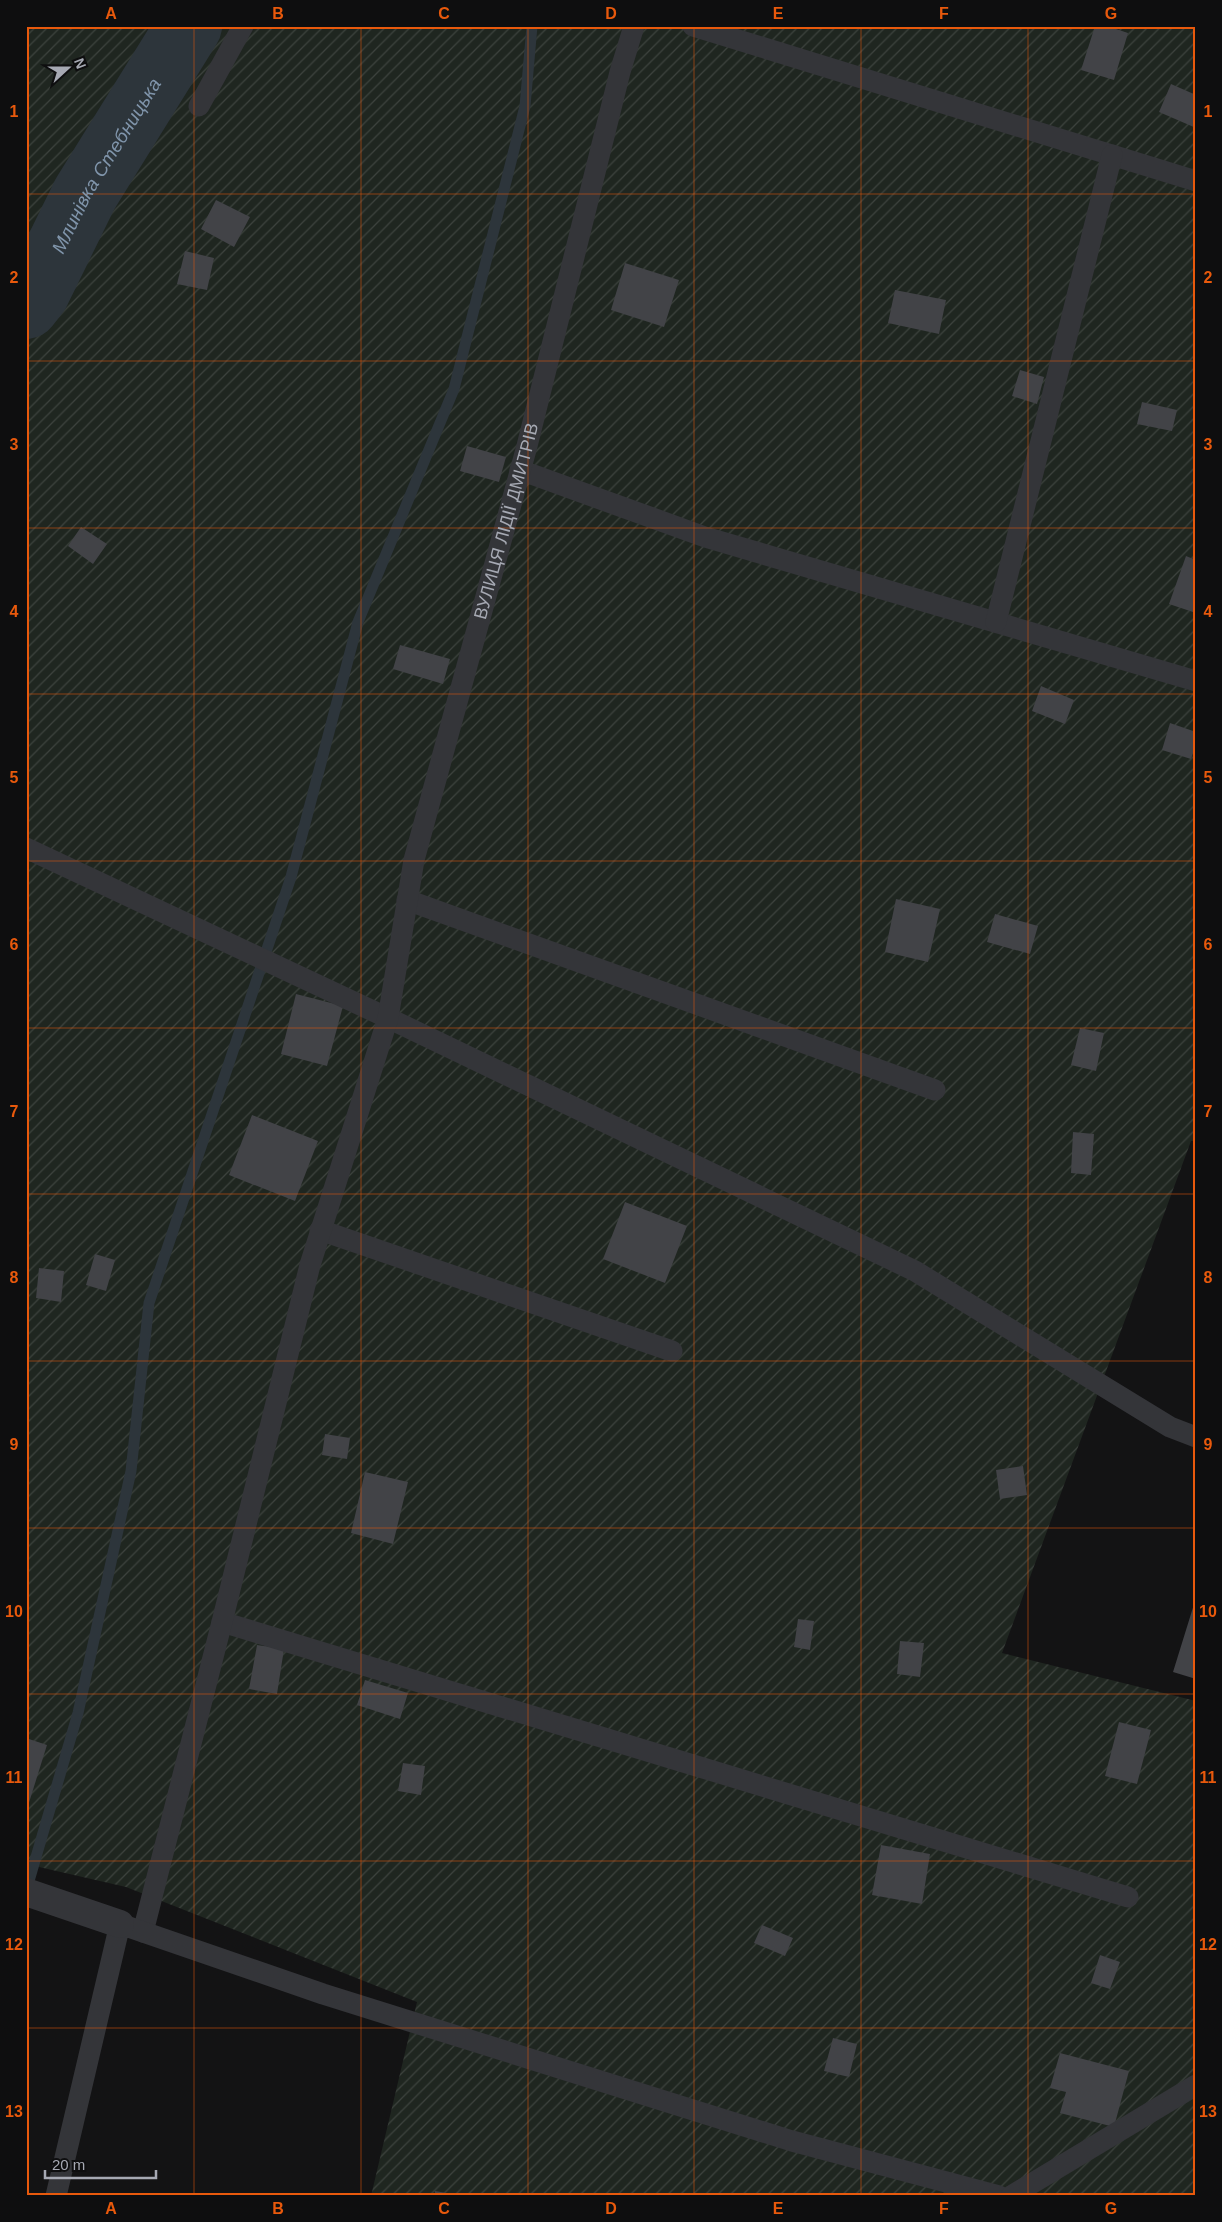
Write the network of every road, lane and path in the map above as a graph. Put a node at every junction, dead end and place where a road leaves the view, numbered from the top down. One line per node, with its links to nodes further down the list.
1 (243, 26): 4 (lane)
2 (634, 26): 7 (lane, ВУЛИЦЯ ЛІДІЇ ДМИТРІВ)
3 (693, 26): 5 (lane)
4 (199, 106)
5 (1112, 155): 6 (lane); 8 (lane)
6 (1196, 181)
7 (520, 470): 8 (lane); 11 (lane, ВУЛИЦЯ ЛІДІЇ ДМИТРІВ)
8 (996, 622): 9 (lane)
9 (1196, 681)
10 (26, 848): 12 (lane)
11 (407, 900): 12 (lane, ВУЛИЦЯ ЛІДІЇ ДМИТРІВ); 13 (lane)
12 (388, 1018): 14 (lane, ВУЛИЦЯ ЛІДІЇ ДМИТРІВ); 16 (lane)
13 (936, 1090)
14 (320, 1230): 15 (lane); 17 (lane, ВУЛИЦЯ ЛІДІЇ ДМИТРІВ)
15 (672, 1351)
16 (1196, 1437)
17 (222, 1622): 19 (lane); 20 (lane, ВУЛИЦЯ ЛІДІЇ ДМИТРІВ)
18 (26, 1892): 20 (street)
19 (1128, 1896)
20 (132, 1928): 22 (lane, ВУЛИЦЯ ЛІДІЇ ДМИТРІВ); 23 (lane)
21 (1196, 2085): 24 (lane)
22 (56, 2196)
23 (999, 2196)
24 (1011, 2196)

